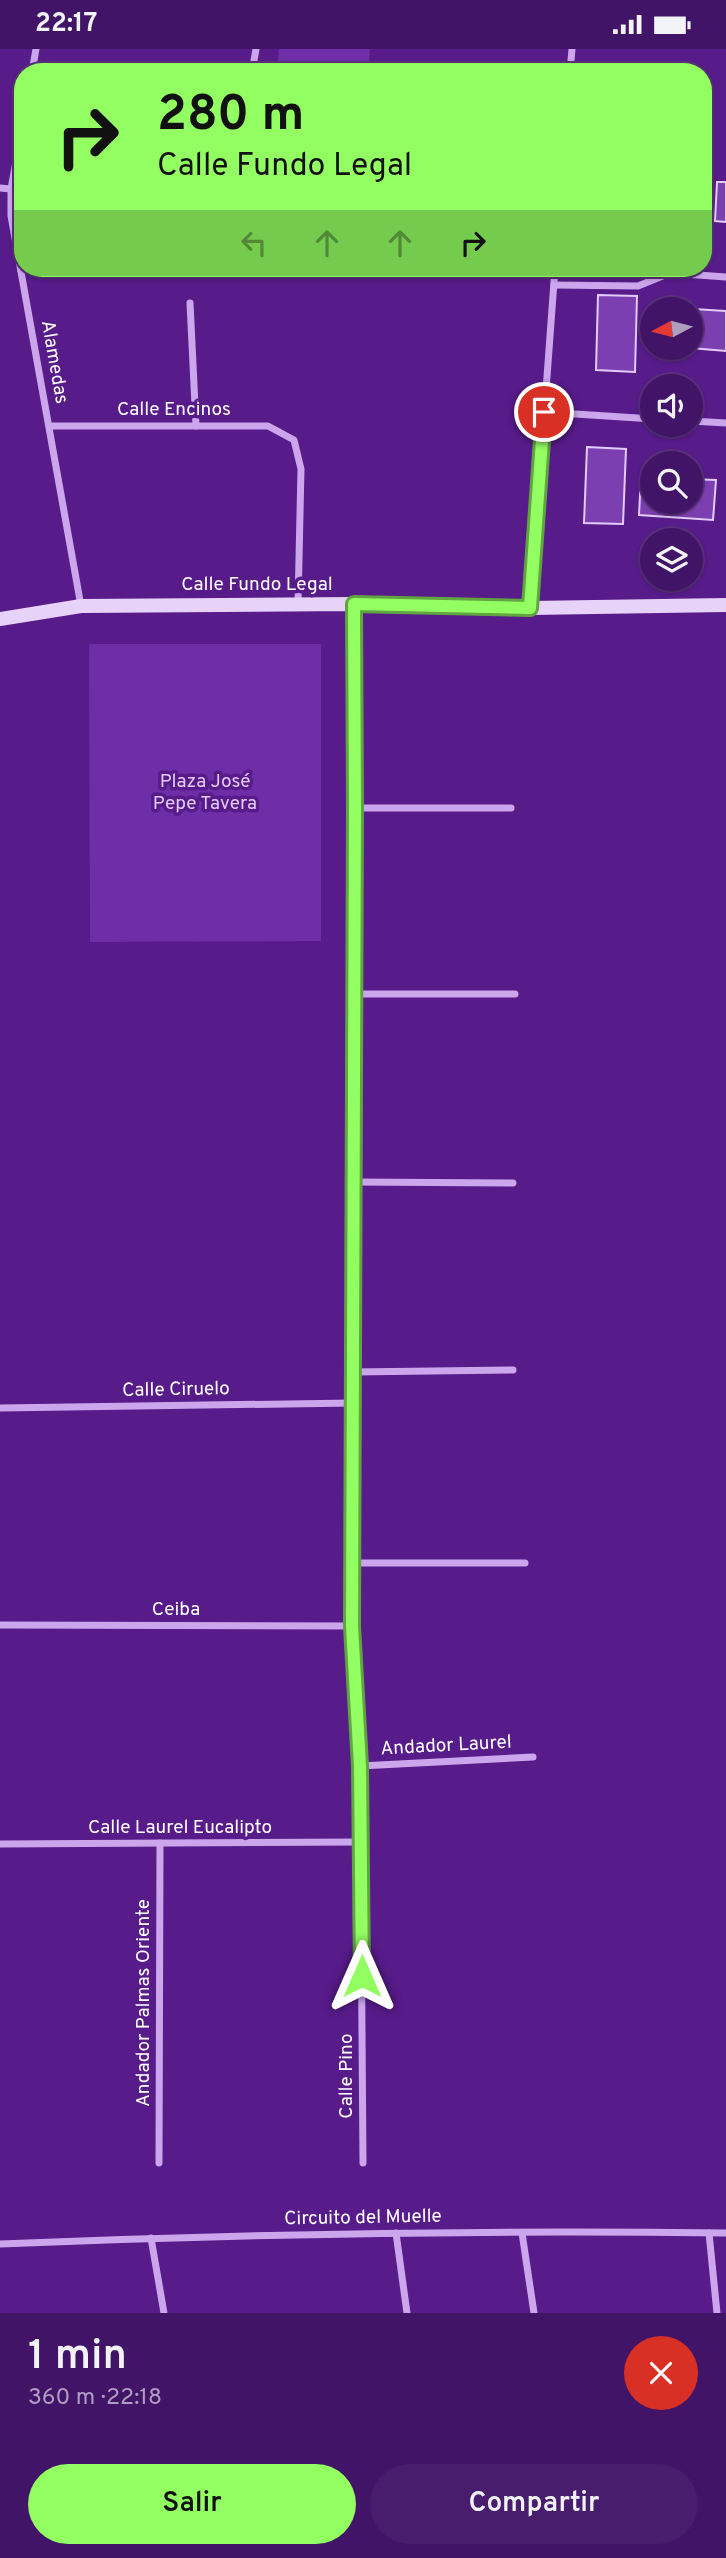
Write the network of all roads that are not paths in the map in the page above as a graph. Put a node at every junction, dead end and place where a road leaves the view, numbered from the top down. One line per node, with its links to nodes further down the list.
1 (14, 172): 3 (street, Alamedas)
2 (0, 188): 3 (street)
3 (11, 189): 4 (street, Alamedas)
4 (14, 232)
5 (22, 277): 14 (street, Alamedas)
6 (554, 277): 8 (street)
7 (656, 277): 8 (street)
8 (554, 285): 10 (street)
9 (190, 303): 15 (street)
10 (544, 412): 11 (street); 20 (street)
11 (640, 418)
12 (703, 422): 13 (street)
13 (726, 423)
14 (49, 426): 15 (street, Calle Encinos); 18 (street, Alamedas)
15 (196, 426): 16 (street, Calle Encinos)
16 (298, 604): 17 (street, Calle Fundo Legal); 18 (street, Calle Fundo Legal)
17 (354, 604): 20 (street, Calle Fundo Legal); 22 (street, Calle Pino)
18 (81, 605): 21 (street, Calle Fundo Legal)
19 (726, 605): 20 (street, Calle Fundo Legal)
20 (530, 608)
21 (0, 619)
22 (355, 808): 23 (street); 24 (street, Calle Pino)
23 (511, 808)
24 (354, 994): 25 (street); 26 (street, Calle Pino)
25 (515, 994)
26 (354, 1182): 27 (street); 29 (street, Calle Pino)
27 (513, 1183)
28 (513, 1370): 29 (street)
29 (353, 1372): 30 (street, Calle Pino)
30 (353, 1403): 31 (street, Calle Ciruelo); 32 (street, Calle Pino)
31 (0, 1408)
32 (352, 1563): 33 (street); 35 (street, Calle Pino)
33 (526, 1563)
34 (0, 1625): 35 (street, Ceiba)
35 (352, 1626): 37 (street, Calle Pino)
36 (533, 1757): 37 (street, Andador Laurel)
37 (360, 1766): 38 (street, Calle Pino)
38 (360, 1842): 39 (street, Calle Laurel Eucalipto); 42 (street, Calle Pino)
39 (160, 1843): 40 (street, Calle Laurel Eucalipto); 41 (street, Andador Palmas Oriente)
40 (0, 1844)
41 (159, 2163)
42 (363, 2163)
43 (709, 2232): 45 (street, Circuito del Muelle); 46 (street, Circuito del Muelle); 52 (street)
44 (396, 2233): 45 (street, Circuito del Muelle); 47 (street, Circuito del Muelle); 50 (street)
45 (522, 2233): 51 (street)
46 (726, 2233)
47 (151, 2238): 48 (street, Circuito del Muelle); 49 (street)
48 (0, 2244)
49 (164, 2313)
50 (407, 2313)
51 (534, 2313)
52 (717, 2313)

